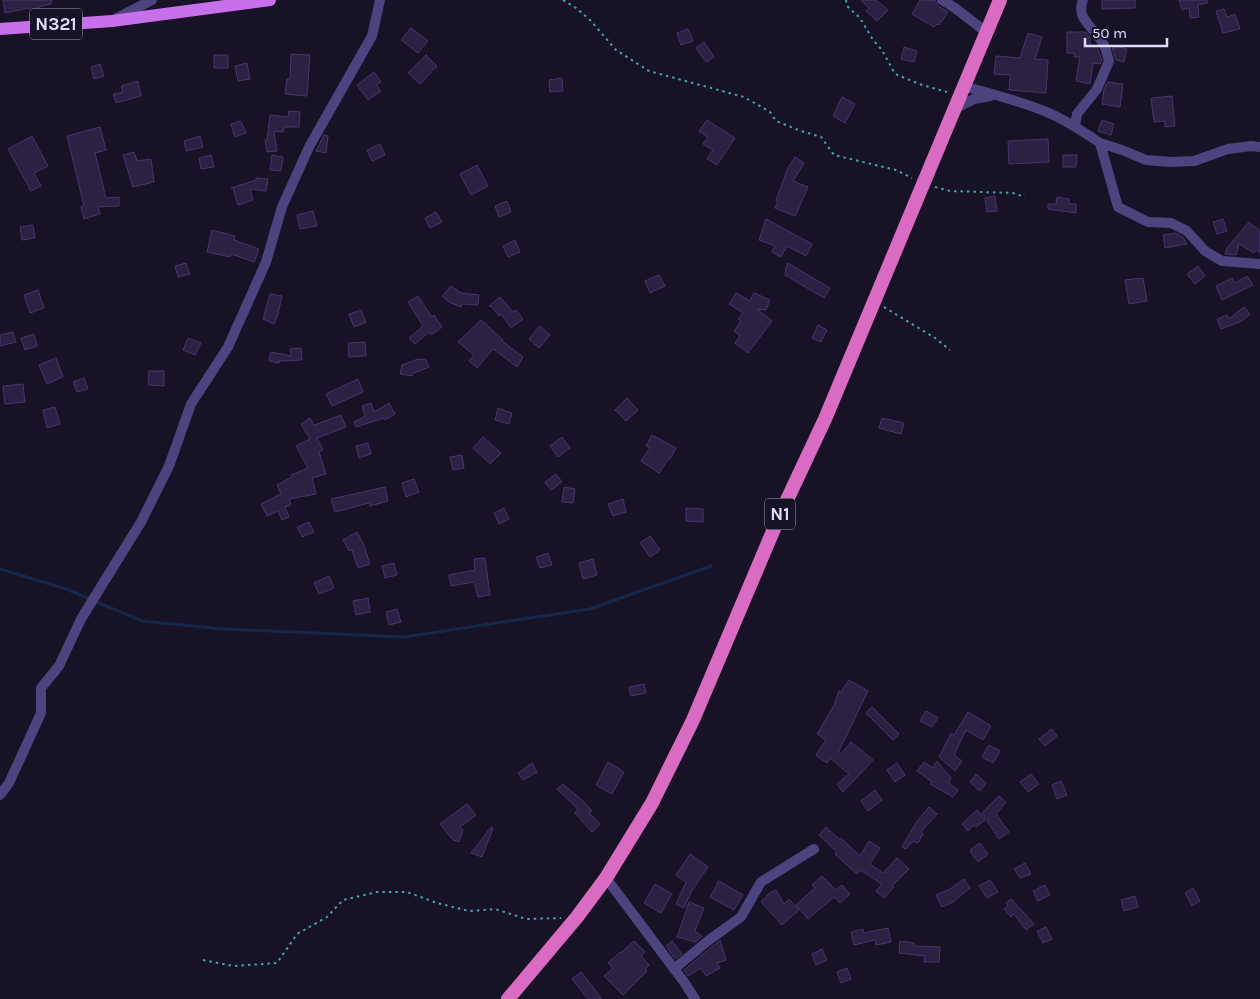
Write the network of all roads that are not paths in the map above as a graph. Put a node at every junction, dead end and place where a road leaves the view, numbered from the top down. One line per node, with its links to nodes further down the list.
1 (152, 0): 7 (street, N321)
2 (270, 0): 7 (main road, N321)
3 (380, 0): 17 (street)
4 (942, 0): 9 (street)
5 (1000, 0): 9 (highway, N1)
6 (1083, 0): 13 (street)
7 (112, 20): 8 (main road, N321)
8 (0, 29)
9 (986, 32): 10 (highway, N1)
10 (961, 91): 11 (street); 12 (highway, N1)
11 (1009, 99): 12 (street); 13 (street)
12 (953, 110): 19 (highway, N1)
13 (1075, 126): 14 (street)
14 (1100, 143): 15 (street); 16 (street)
15 (1260, 147)
16 (1260, 264)
17 (0, 795)
18 (814, 848): 20 (street)
19 (606, 878): 20 (street); 21 (highway, N1)
20 (674, 969): 22 (street)
21 (508, 999)
22 (695, 999)

